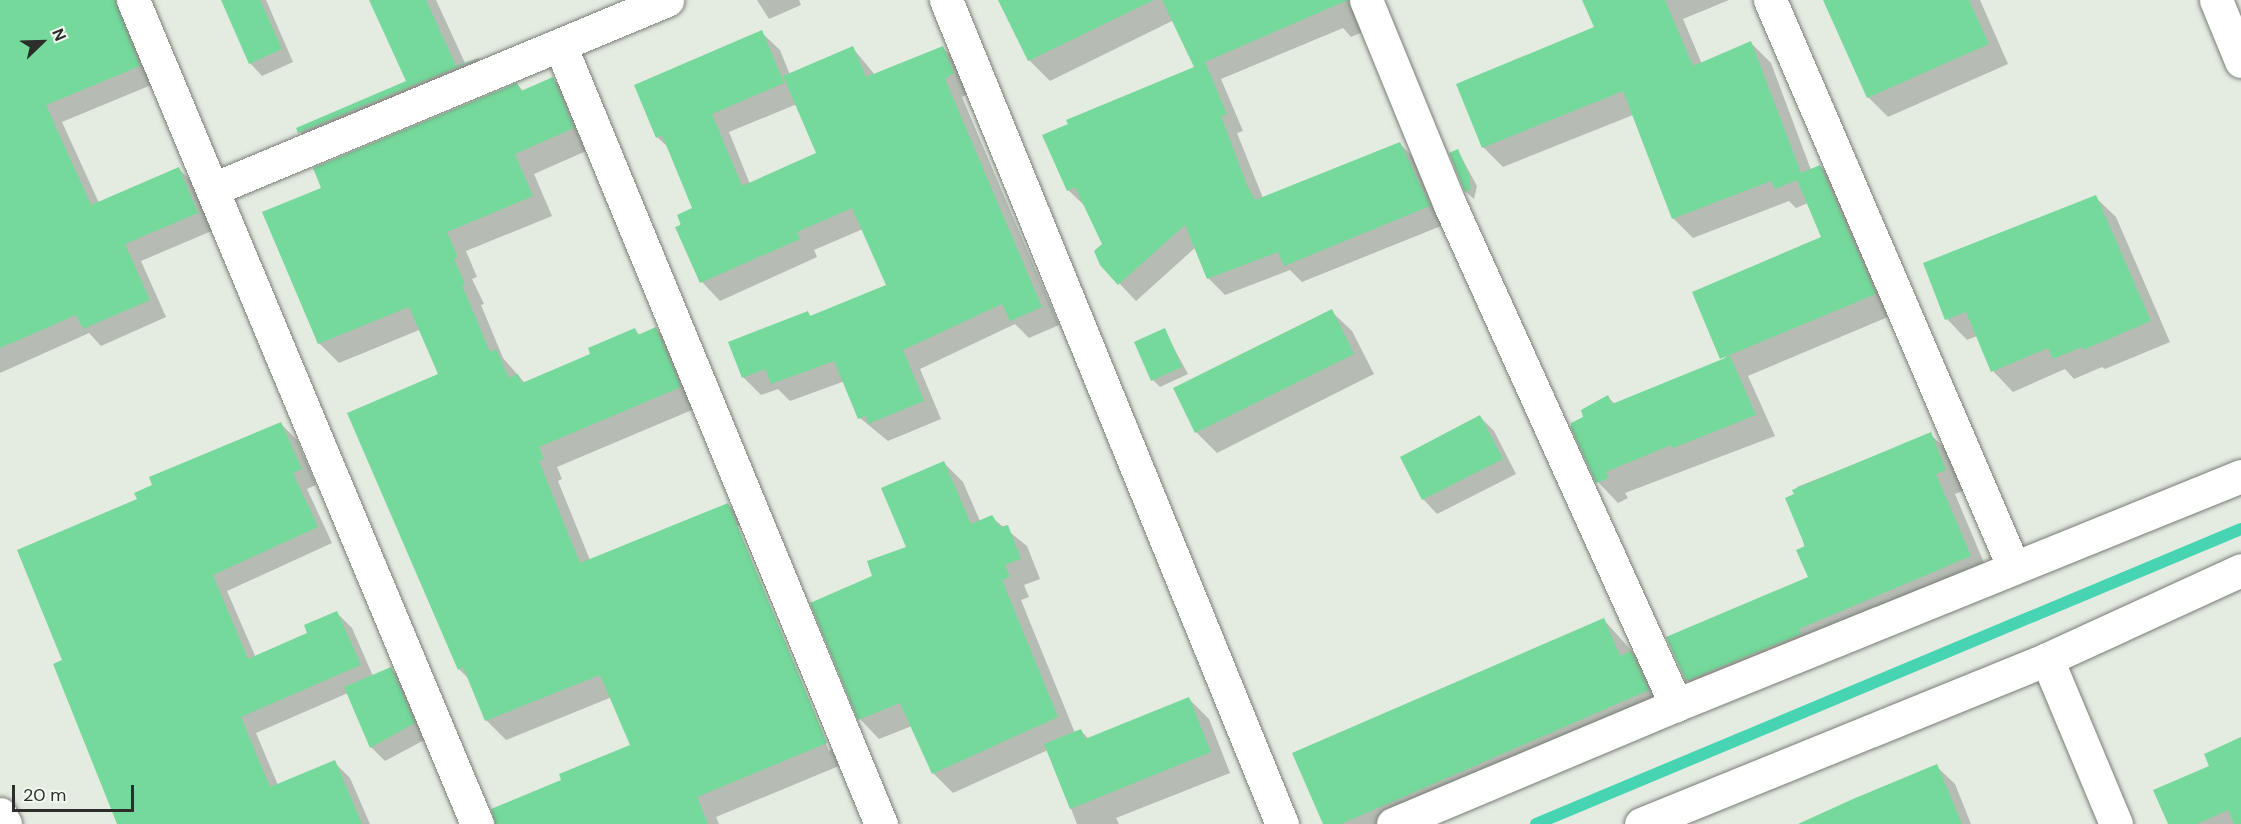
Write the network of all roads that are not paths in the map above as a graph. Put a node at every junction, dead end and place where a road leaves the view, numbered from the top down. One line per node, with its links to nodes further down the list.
1 (133, 0): 9 (street)
2 (667, 0): 7 (street)
3 (946, 0): 19 (street)
4 (1366, 0): 14 (street)
5 (1770, 0): 11 (street)
6 (2216, 0): 8 (street)
7 (560, 45): 9 (street); 18 (street)
8 (2241, 61)
9 (213, 189): 17 (street)
10 (2241, 476): 11 (street)
11 (2013, 566): 14 (street)
12 (2241, 570): 13 (street)
13 (2047, 658): 21 (street); 22 (street)
14 (1676, 705): 20 (street)
15 (0, 813): 16 (street)
16 (5, 824)
17 (477, 824)
18 (881, 824)
19 (1282, 824)
20 (1393, 824)
21 (1641, 824)
22 (2116, 824)

